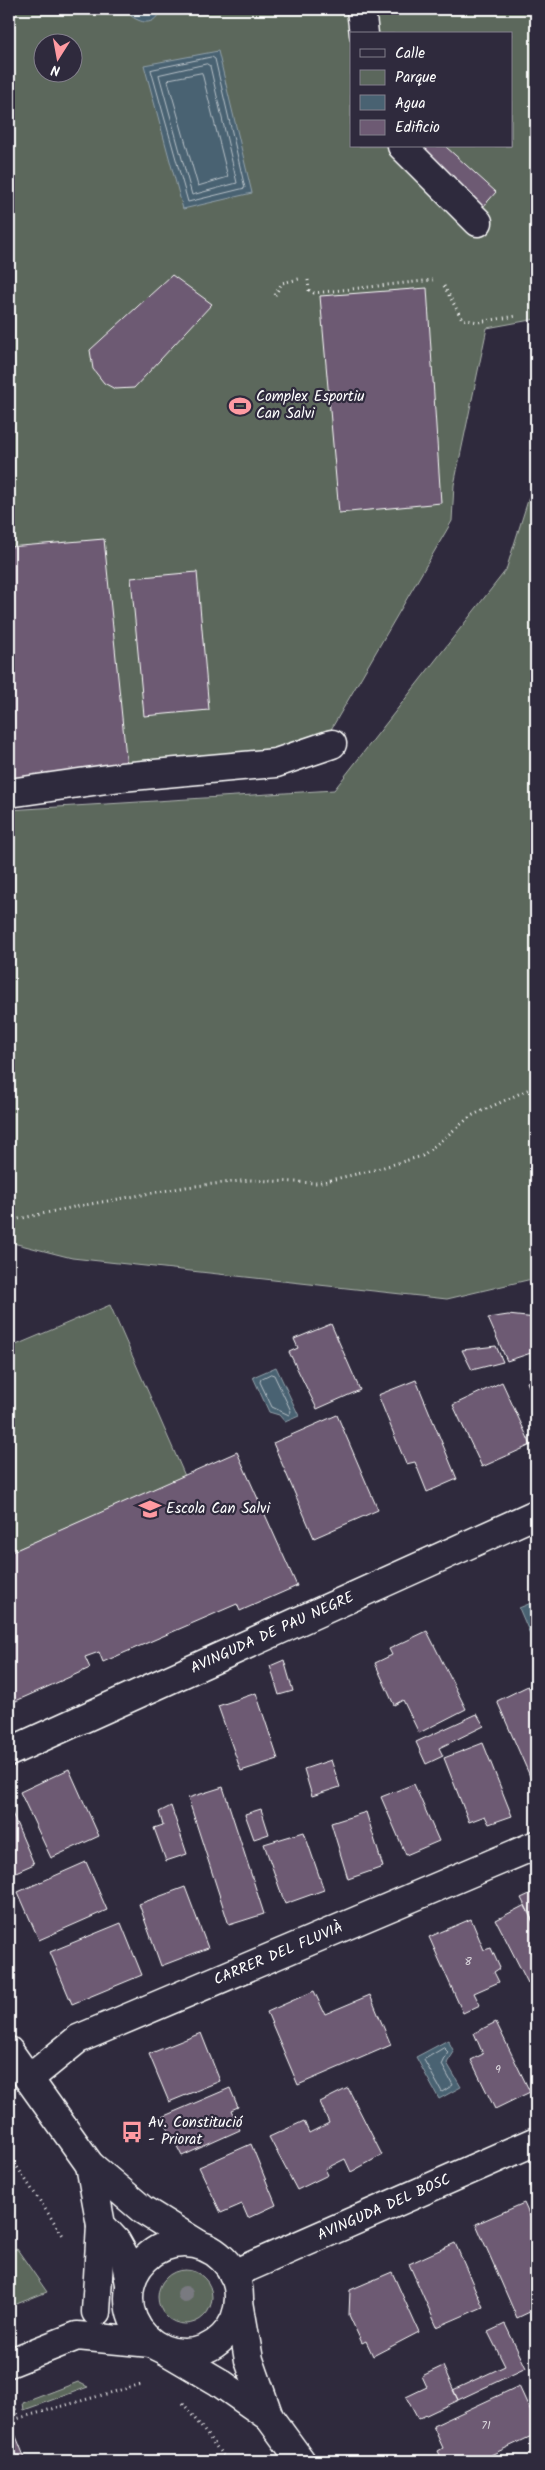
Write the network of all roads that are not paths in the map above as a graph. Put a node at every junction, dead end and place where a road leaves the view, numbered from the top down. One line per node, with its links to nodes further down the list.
1 (361, 9): 2 (street)
2 (364, 32)
3 (404, 148): 4 (street)
4 (478, 222)
5 (332, 744): 6 (street)
6 (9, 793)
7 (536, 1514): 8 (street, AVINGUDA DE PAU NEGRE)
8 (9, 1752)
9 (536, 1845): 11 (street, CARRER DEL FLUVIÀ)
10 (9, 2052): 11 (street)
11 (29, 2079): 13 (street)
12 (536, 2141): 16 (street, AVINGUDA DEL BOSC)
13 (90, 2165): 14 (street); 15 (street)
14 (101, 2225): 17 (street); 19 (street)
15 (198, 2244): 16 (street); 17 (street)
16 (233, 2274): 18 (street)
17 (129, 2292): 19 (street); 21 (street)
18 (239, 2302): 21 (street); 23 (street)
19 (96, 2312): 20 (street)
20 (77, 2336): 21 (street); 22 (street)
21 (158, 2347): 23 (street)
22 (9, 2363)
23 (270, 2417): 24 (street)
24 (301, 2461)

